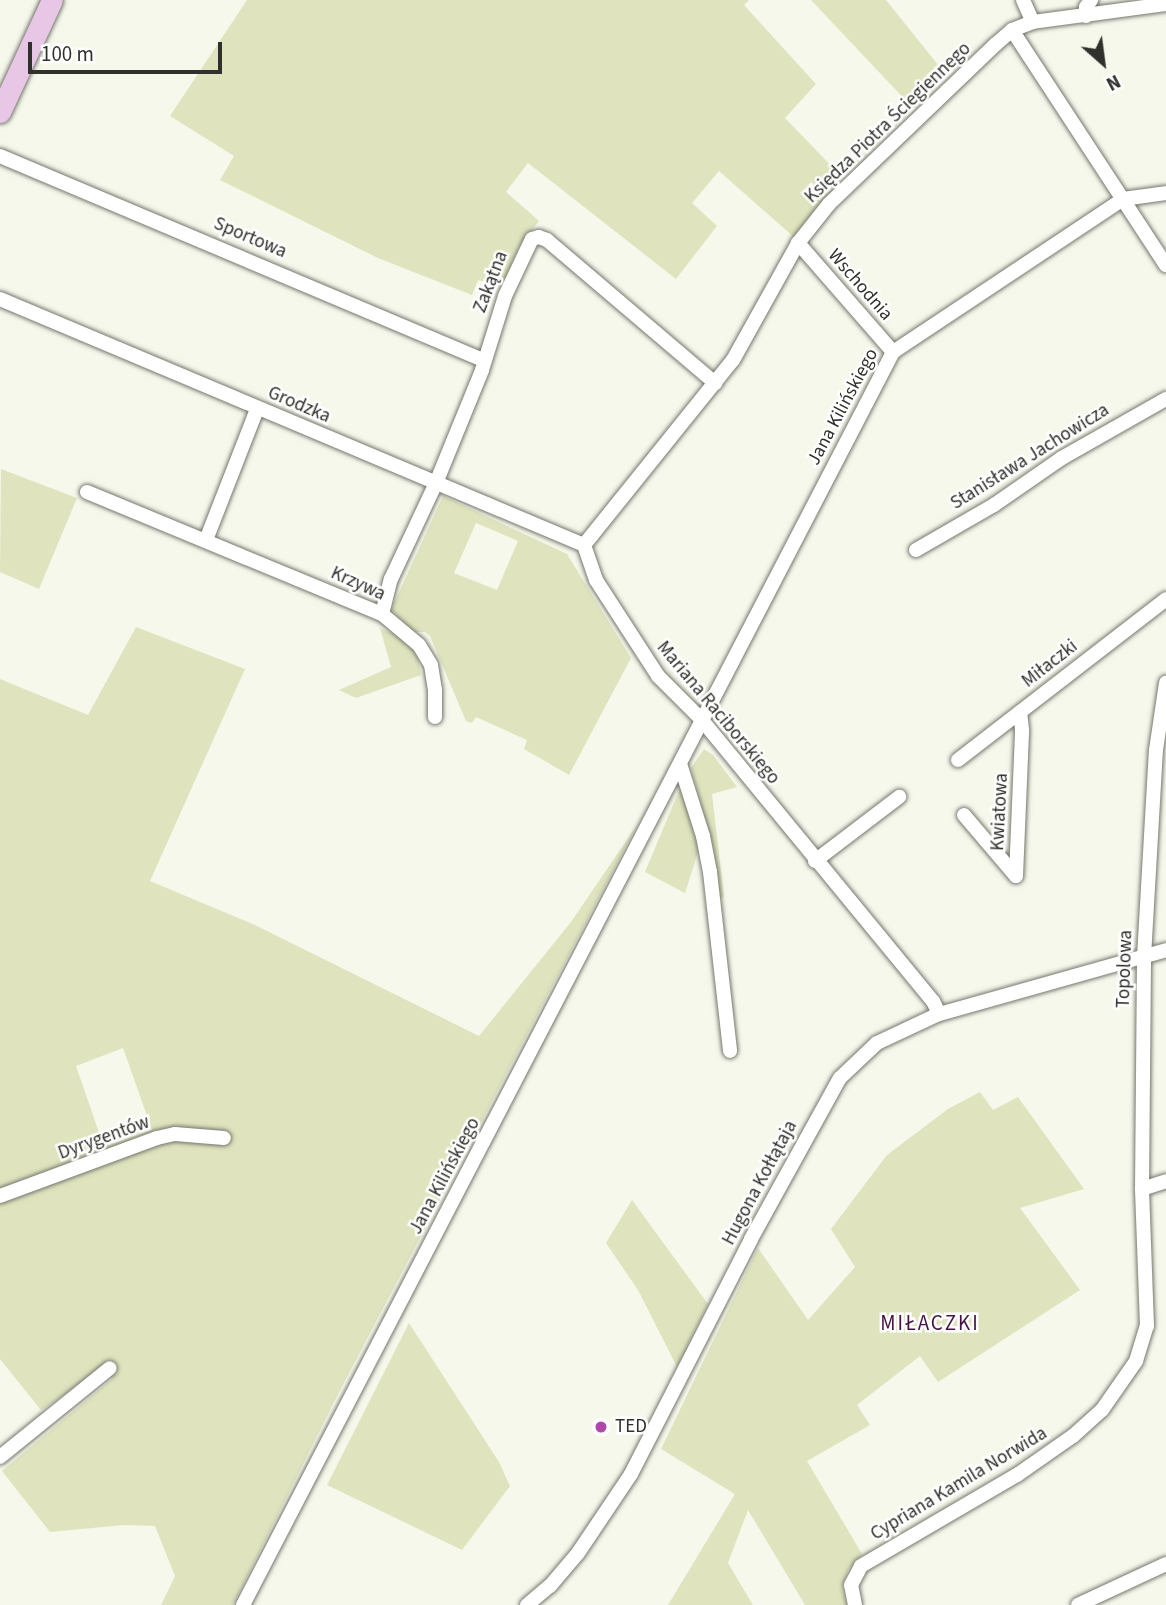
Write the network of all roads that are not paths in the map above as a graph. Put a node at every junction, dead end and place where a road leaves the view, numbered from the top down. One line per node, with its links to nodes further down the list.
1 (52, 0): 8 (main road)
2 (1023, 0): 6 (street)
3 (1091, 0): 5 (street)
4 (1166, 4): 5 (street, Księdza Piotra Ściegiennego)
5 (1086, 16): 6 (street, Księdza Piotra Ściegiennego)
6 (1033, 22): 7 (street, Księdza Piotra Ściegiennego)
7 (1012, 30): 11 (street); 12 (street, Księdza Piotra Ściegiennego)
8 (0, 111)
9 (0, 156): 16 (street, Sportowa)
10 (1166, 192): 11 (street, Jana Kilińskiego)
11 (1123, 199): 13 (street); 15 (street, Jana Kilińskiego)
12 (798, 243): 15 (street, Wschodnia); 17 (street, Księdza Piotra Ściegiennego)
13 (1166, 265)
14 (0, 299): 19 (street, Grodzka)
15 (893, 352): 30 (street, Jana Kilińskiego)
16 (483, 360): 17 (street, Zakątna); 20 (street, Zakątna)
17 (715, 383): 23 (street, Księdza Piotra Ściegiennego)
18 (1166, 400): 24 (street, Stanisława Jachowicza)
19 (257, 409): 20 (street, Grodzka); 22 (street)
20 (436, 483): 23 (street, Grodzka); 26 (street, Zakątna)
21 (87, 492): 22 (street, Krzywa)
22 (206, 540): 26 (street, Krzywa)
23 (584, 545): 30 (street, Mariana Raciborskiego)
24 (915, 550)
25 (1166, 599): 28 (street, Miłaczki)
26 (382, 614): 29 (street, Krzywa)
27 (1166, 683): 31 (street, Topolowa)
28 (1020, 712): 32 (street, Miłaczki); 35 (street, Kwiatowa)
29 (435, 718)
30 (701, 719): 33 (street, Jana Kilińskiego); 36 (street, Mariana Raciborskiego)
31 (1161, 749): 38 (street, Topolowa)
32 (958, 760)
33 (680, 764): 40 (street); 48 (street, Jana Kilińskiego)
34 (899, 797): 36 (street)
35 (964, 815)
36 (815, 861): 39 (street, Mariana Raciborskiego)
37 (1166, 950): 38 (street, Hugona Kołłątaja)
38 (1144, 957): 39 (street, Hugona Kołłątaja); 43 (street, Topolowa)
39 (939, 1014): 49 (street, Hugona Kołłątaja)
40 (730, 1051)
41 (223, 1138): 44 (street, Dyrygentów)
42 (1166, 1181): 43 (street)
43 (1142, 1189): 50 (street, Cypriana Kamila Norwida)
44 (0, 1196)
45 (110, 1368): 46 (street)
46 (0, 1457)
47 (1166, 1564): 51 (street)
48 (243, 1605)
49 (527, 1605)
50 (855, 1605)
51 (1078, 1605)

